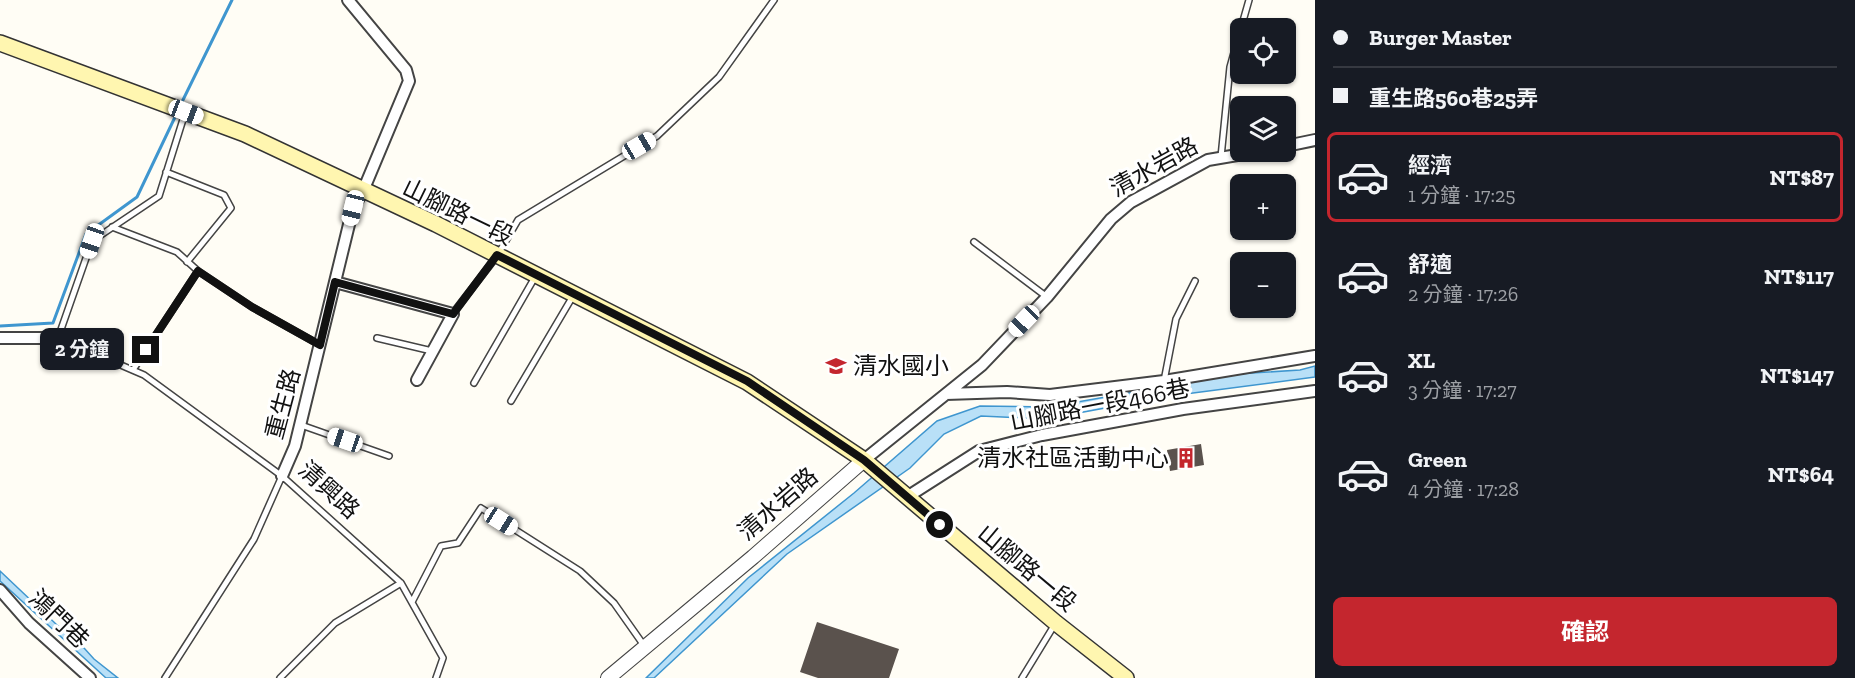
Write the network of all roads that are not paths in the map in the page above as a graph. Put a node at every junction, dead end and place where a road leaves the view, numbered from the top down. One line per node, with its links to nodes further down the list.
1 (348, 0): 13 (street, 重生路)
2 (774, 0): 16 (lane)
3 (1249, 0): 4 (lane)
4 (1244, 18)
5 (0, 43): 7 (main road, 山腳路一段)
6 (1230, 67): 11 (lane)
7 (186, 112): 12 (lane); 13 (main road, 山腳路一段)
8 (1315, 140): 9 (street)
9 (1296, 144)
10 (1230, 156): 11 (street, 清水岩路)
11 (1221, 157): 23 (street, 清水岩路)
12 (166, 172): 14 (lane); 17 (lane)
13 (363, 191): 16 (main road, 山腳路一段); 21 (street, 重生路)
14 (112, 227): 17 (lane); 26 (lane)
15 (974, 242): 23 (lane)
16 (497, 255): 19 (main road, 山腳路一段); 24 (lane)
17 (188, 262): 18 (lane)
18 (198, 271): 28 (lane); 31 (lane)
19 (536, 276): 22 (main road, 山腳路一段); 34 (lane)
20 (1195, 281): 33 (lane)
21 (335, 282): 24 (street); 28 (street, 重生路)
22 (573, 295): 37 (lane); 40 (main road, 山腳路一段)
23 (1047, 297): 36 (street, 清水岩路)
24 (453, 314): 29 (street)
25 (0, 338): 26 (street, 清興路)
26 (58, 338): 31 (lane, 清興路)
27 (377, 338): 29 (lane)
28 (320, 345): 38 (street, 重生路)
29 (432, 351): 32 (street)
30 (1315, 356): 33 (street)
31 (134, 370): 41 (lane, 清興路)
32 (417, 381)
33 (1164, 381): 36 (street)
34 (474, 383)
35 (1315, 391): 42 (street, 山腳路一段466巷)
36 (946, 394): 40 (street, 清水岩路)
37 (511, 400)
38 (300, 425): 39 (lane); 41 (street, 重生路)
39 (389, 456)
40 (868, 464): 42 (main road, 山腳路一段); 47 (street, 清水岩路)
41 (282, 476): 43 (lane, 清興路); 49 (lane, 重生路)
42 (903, 494): 46 (main road, 山腳路一段)
43 (401, 583): 45 (lane, 清興路); 50 (lane)
44 (0, 590): 48 (street, 鴻門巷)
45 (412, 602): 47 (lane); 51 (lane, 清興路)
46 (1056, 623): 53 (lane); 54 (main road, 山腳路一段)
47 (645, 647): 52 (street, 清水岩路)
48 (90, 678)
49 (165, 678)
50 (280, 678)
51 (436, 678)
52 (608, 678)
53 (1022, 678)
54 (1126, 678)

